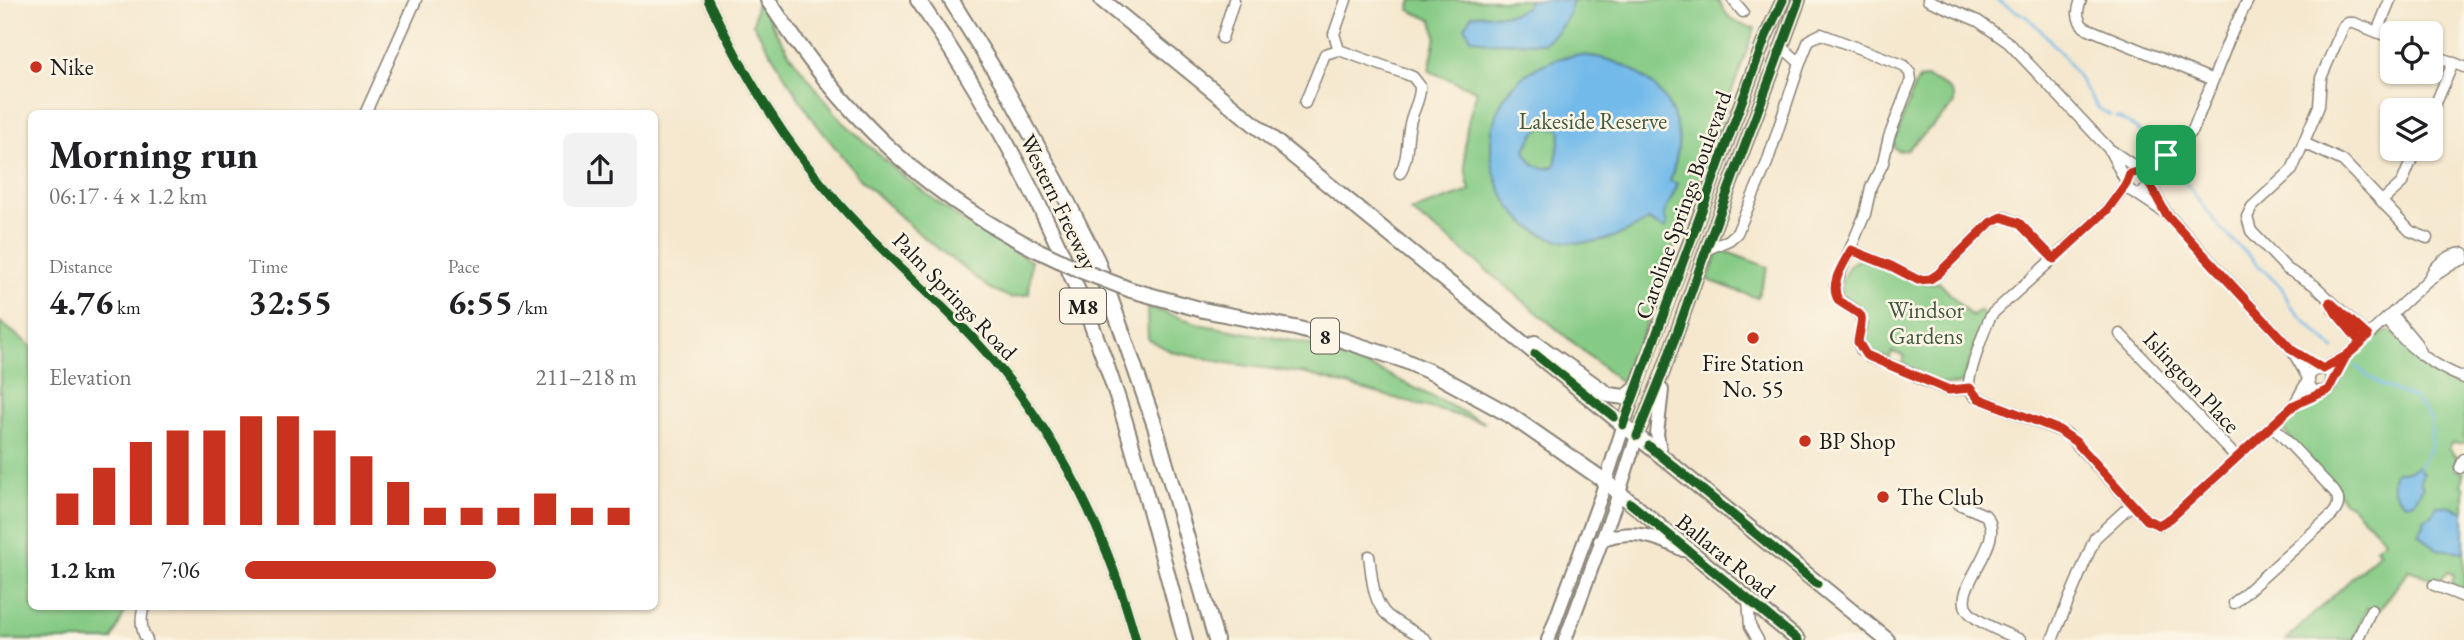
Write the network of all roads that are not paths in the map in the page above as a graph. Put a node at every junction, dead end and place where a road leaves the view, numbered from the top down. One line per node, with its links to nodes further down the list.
1 (416, 0): 29 (street)
2 (708, 0): 88 (street, Palm Springs Road)
3 (768, 0): 73 (highway, 8, bridge)
4 (918, 0): 89 (highway, Western Freeway / M8)
5 (951, 0): 90 (highway, Western Freeway / M8)
6 (1102, 0): 53 (highway)
7 (1234, 0): 19 (street)
8 (1346, 0): 21 (street)
9 (1733, 0): 16 (street)
10 (1783, 0): 30 (main road, Caroline Springs Boulevard)
11 (1799, 0): 20 (main road, Caroline Springs Boulevard)
12 (1928, 0): 33 (street)
13 (2081, 0): 26 (street)
14 (2248, 0): 26 (street)
15 (2390, 0): 17 (street)
16 (1743, 12)
17 (2377, 32): 18 (street); 32 (street)
18 (2380, 33)
19 (1222, 38)
20 (1781, 46): 23 (street); 31 (main road, Caroline Springs Boulevard)
21 (1339, 50): 28 (street); 37 (street)
22 (2443, 59): 24 (street)
23 (1800, 63): 45 (street, Caroline Springs Boulevard); 46 (street)
24 (2453, 63): 25 (street); 27 (street)
25 (2464, 67)
26 (2213, 80): 34 (street)
27 (2438, 98)
28 (1305, 103)
29 (367, 110)
30 (1730, 133): 31 (main road); 50 (main road, Caroline Springs Boulevard)
31 (1746, 139): 45 (main road, Caroline Springs Boulevard)
32 (2304, 144): 41 (street); 56 (street)
33 (2109, 149): 36 (street); 39 (street)
34 (2166, 155): 36 (street); 38 (street)
35 (2411, 161): 41 (street)
36 (2139, 171): 38 (street); 39 (street)
37 (1400, 173)
38 (2149, 182): 40 (street); 43 (street)
39 (2126, 183): 40 (street); 42 (street)
40 (2136, 193): 42 (street); 43 (street)
41 (2382, 201): 44 (street)
42 (2107, 210): 48 (street)
43 (2166, 214): 57 (street)
44 (2427, 238)
45 (1706, 250): 52 (main road, Caroline Springs Boulevard)
46 (1851, 250): 48 (street); 64 (street)
47 (2464, 253): 51 (street)
48 (2054, 259): 64 (street)
49 (2464, 259): 51 (street)
50 (1677, 278): 52 (main road); 65 (main road, Caroline Springs Boulevard)
51 (2428, 281): 54 (street)
52 (1693, 284): 60 (main road, Caroline Springs Boulevard)
53 (1480, 310): 65 (highway); 68 (highway, Ballarat Road)
54 (2389, 317): 56 (street); 61 (street)
55 (2120, 334): 72 (street, Islington Place)
56 (2364, 339): 58 (street)
57 (2292, 350): 59 (street); 62 (street)
58 (2346, 356): 59 (street); 63 (street)
59 (2321, 369): 62 (street); 63 (street)
60 (1663, 372): 70 (main road, Caroline Springs Boulevard); 71 (main road)
61 (2464, 378)
62 (2308, 379): 66 (street); 67 (street)
63 (2333, 381): 66 (street)
64 (1970, 388): 75 (street)
65 (1635, 390): 68 (main road, Caroline Springs Boulevard)
66 (2319, 393): 67 (street)
67 (2294, 405): 69 (street)
68 (1623, 425): 70 (highway, Ballarat Road); 73 (main road, Caroline Springs Boulevard)
69 (2272, 425): 72 (street); 83 (street)
70 (1637, 436): 71 (highway, Ballarat Road); 74 (main road, Caroline Springs Boulevard)
71 (1661, 456): 95 (highway, Ballarat Road)
72 (2236, 457): 75 (street)
73 (1606, 482): 74 (highway, 8); 92 (main road, Caroline Springs Boulevard)
74 (1619, 494): 77 (main road, Caroline Springs Boulevard); 79 (highway, Ballarat Road / 8)
75 (2132, 503): 97 (street)
76 (1959, 504): 96 (street)
77 (1600, 541): 79 (main road); 86 (main road, Caroline Springs Boulevard)
78 (1369, 556): 91 (street)
79 (1698, 558): 82 (highway, Ballarat Road / 8)
80 (2434, 585): 81 (street)
81 (2464, 597)
82 (1748, 599): 93 (street); 94 (highway, Ballarat Road / 8)
83 (2234, 603)
84 (143, 610): 87 (street)
85 (2371, 610): 98 (street)
86 (1566, 638)
87 (147, 640)
88 (1136, 640)
89 (1185, 640)
90 (1216, 640)
91 (1426, 640)
92 (1548, 640)
93 (1758, 640)
94 (1798, 640)
95 (1887, 640)
96 (2021, 640)
97 (2052, 640)
98 (2357, 640)

